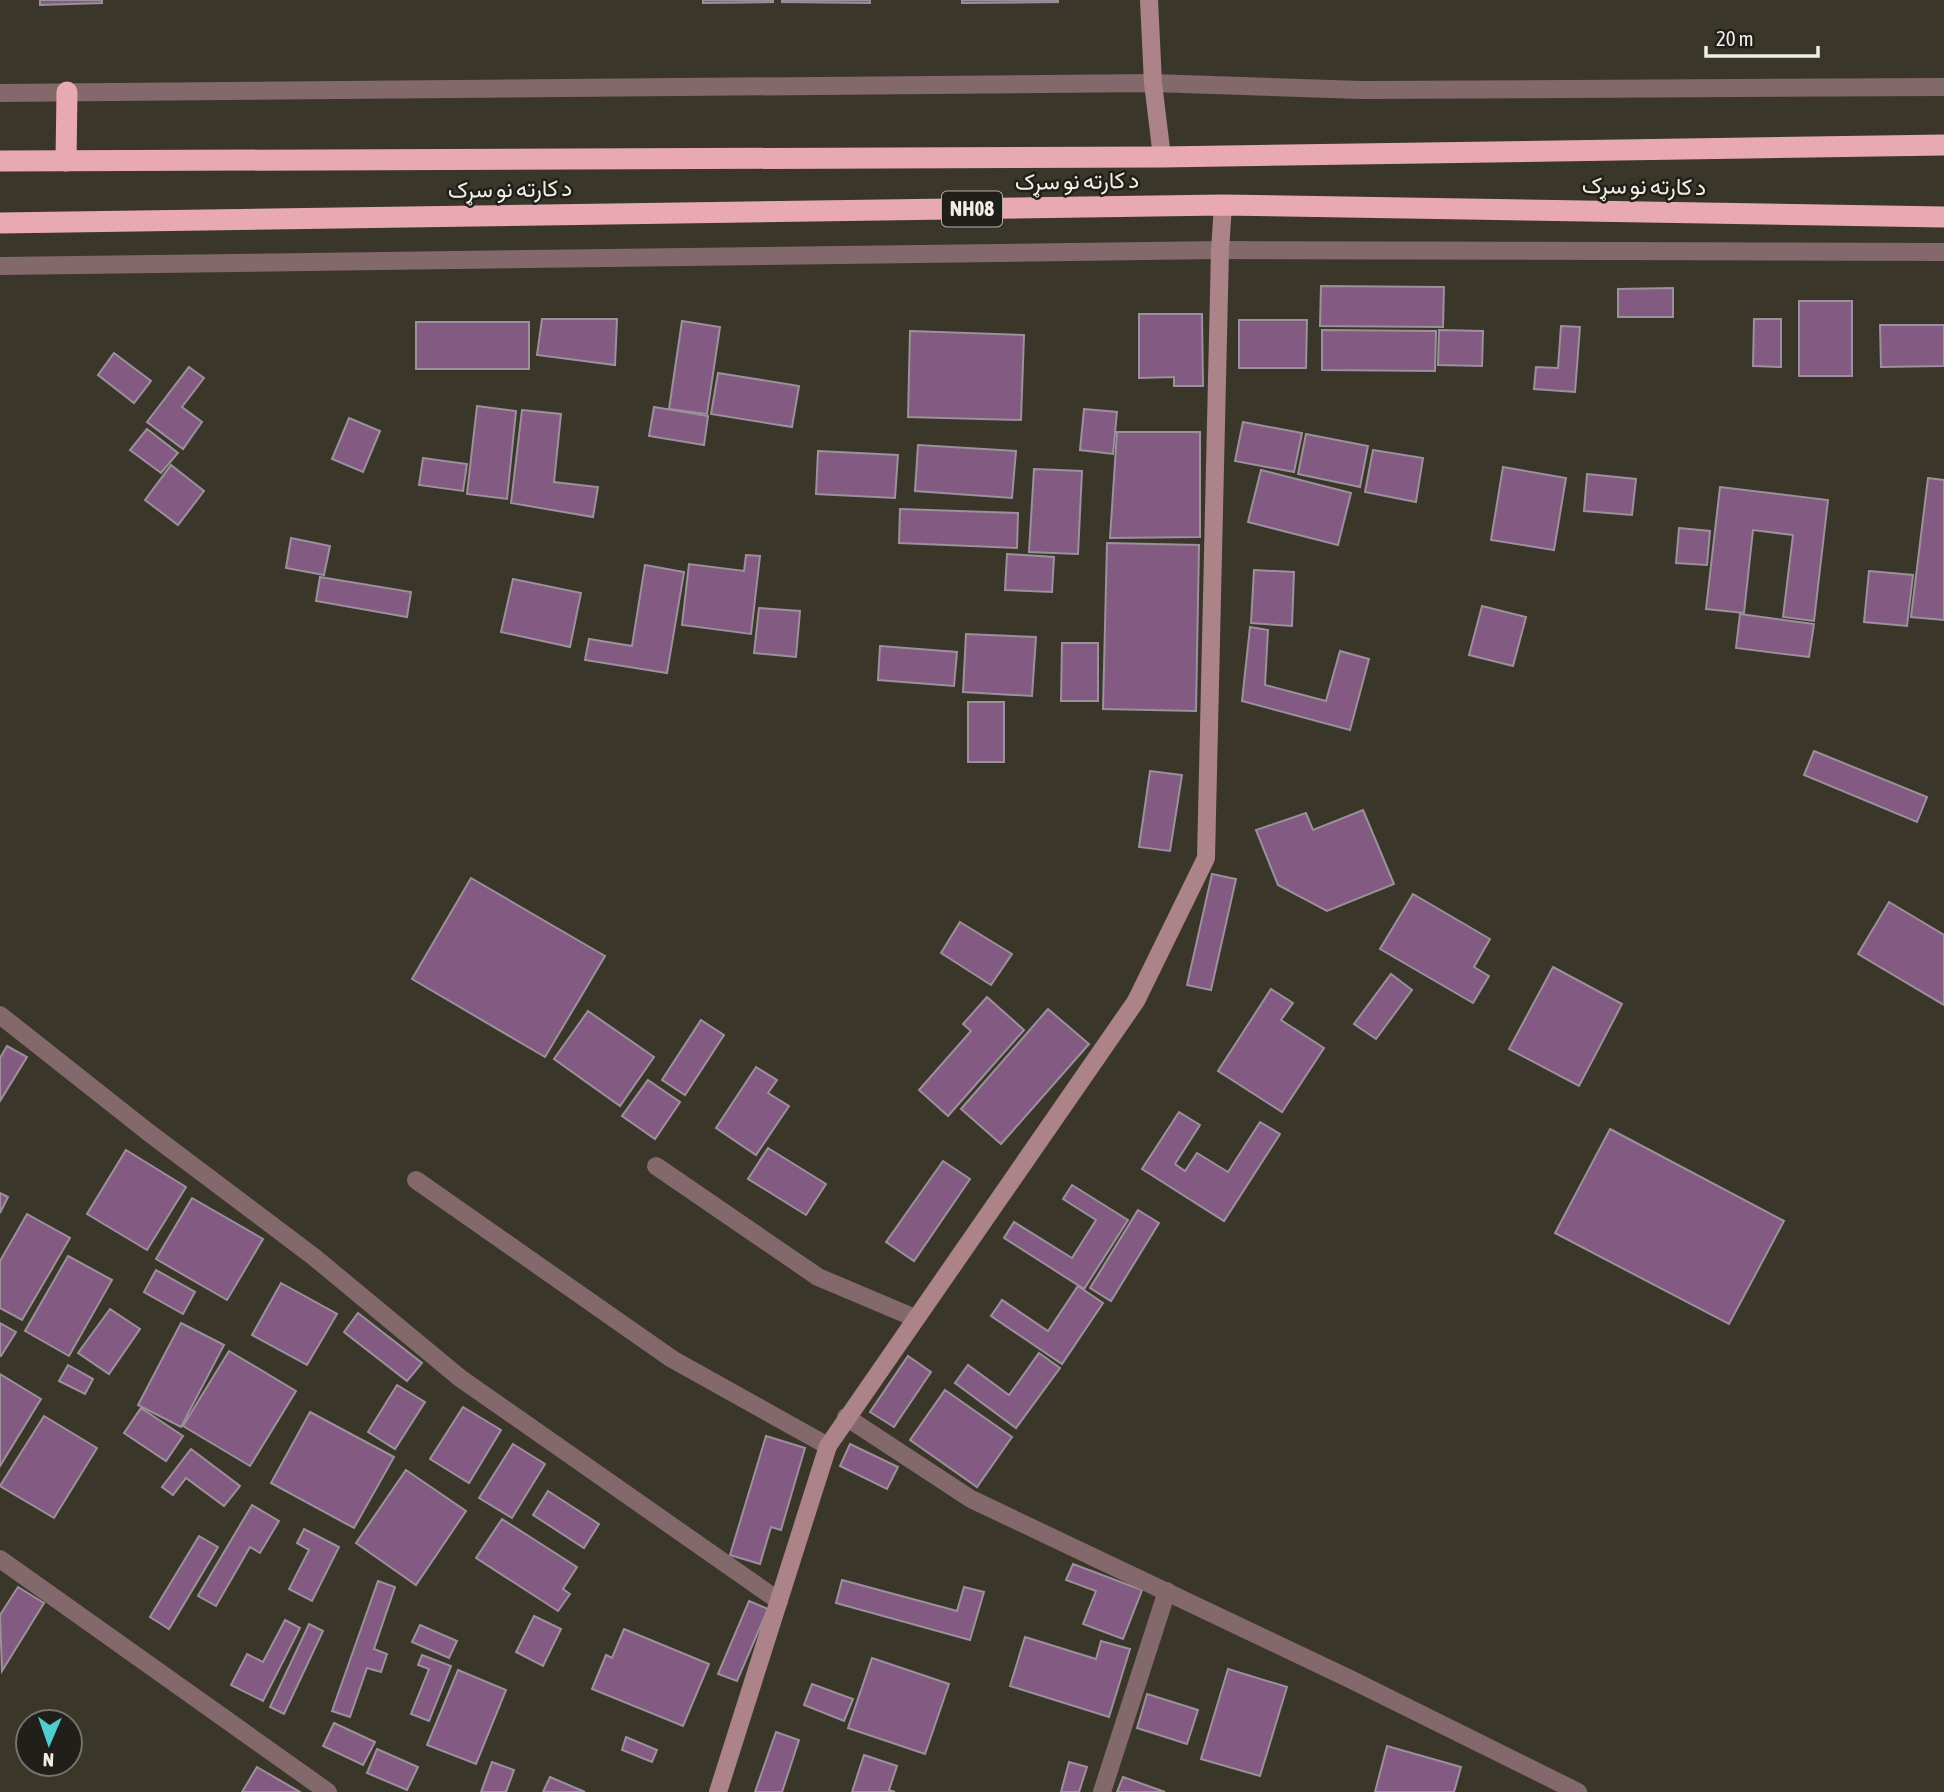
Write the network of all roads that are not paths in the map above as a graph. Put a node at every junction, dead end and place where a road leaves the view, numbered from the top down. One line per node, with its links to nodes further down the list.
1 (1149, 0): 2 (street)
2 (1153, 83): 3 (street); 4 (street); 7 (street)
3 (1944, 87)
4 (67, 92): 5 (street); 8 (highway)
5 (0, 93)
6 (1944, 145): 7 (highway, د کارته نو سړک / NH08)
7 (1162, 157): 8 (highway, د کارته نو سړک / NH08)
8 (66, 160): 9 (highway, د کارته نو سړک / NH08)
9 (0, 161)
10 (1223, 205): 11 (highway, د کارته نو سړک / NH08); 12 (highway, د کارته نو سړک / NH08); 13 (street)
11 (1944, 217)
12 (0, 223)
13 (1220, 250): 14 (street); 15 (street); 19 (street)
14 (1944, 252)
15 (0, 266)
16 (0, 1015): 24 (street)
17 (656, 1166): 19 (street)
18 (416, 1180): 21 (street)
19 (915, 1318): 20 (street)
20 (846, 1417): 21 (street); 23 (street)
21 (828, 1446): 24 (street)
22 (0, 1559): 25 (street)
23 (1167, 1591): 27 (street); 28 (street)
24 (779, 1601): 26 (street)
25 (328, 1792)
26 (718, 1792)
27 (1102, 1792)
28 (1578, 1792)

